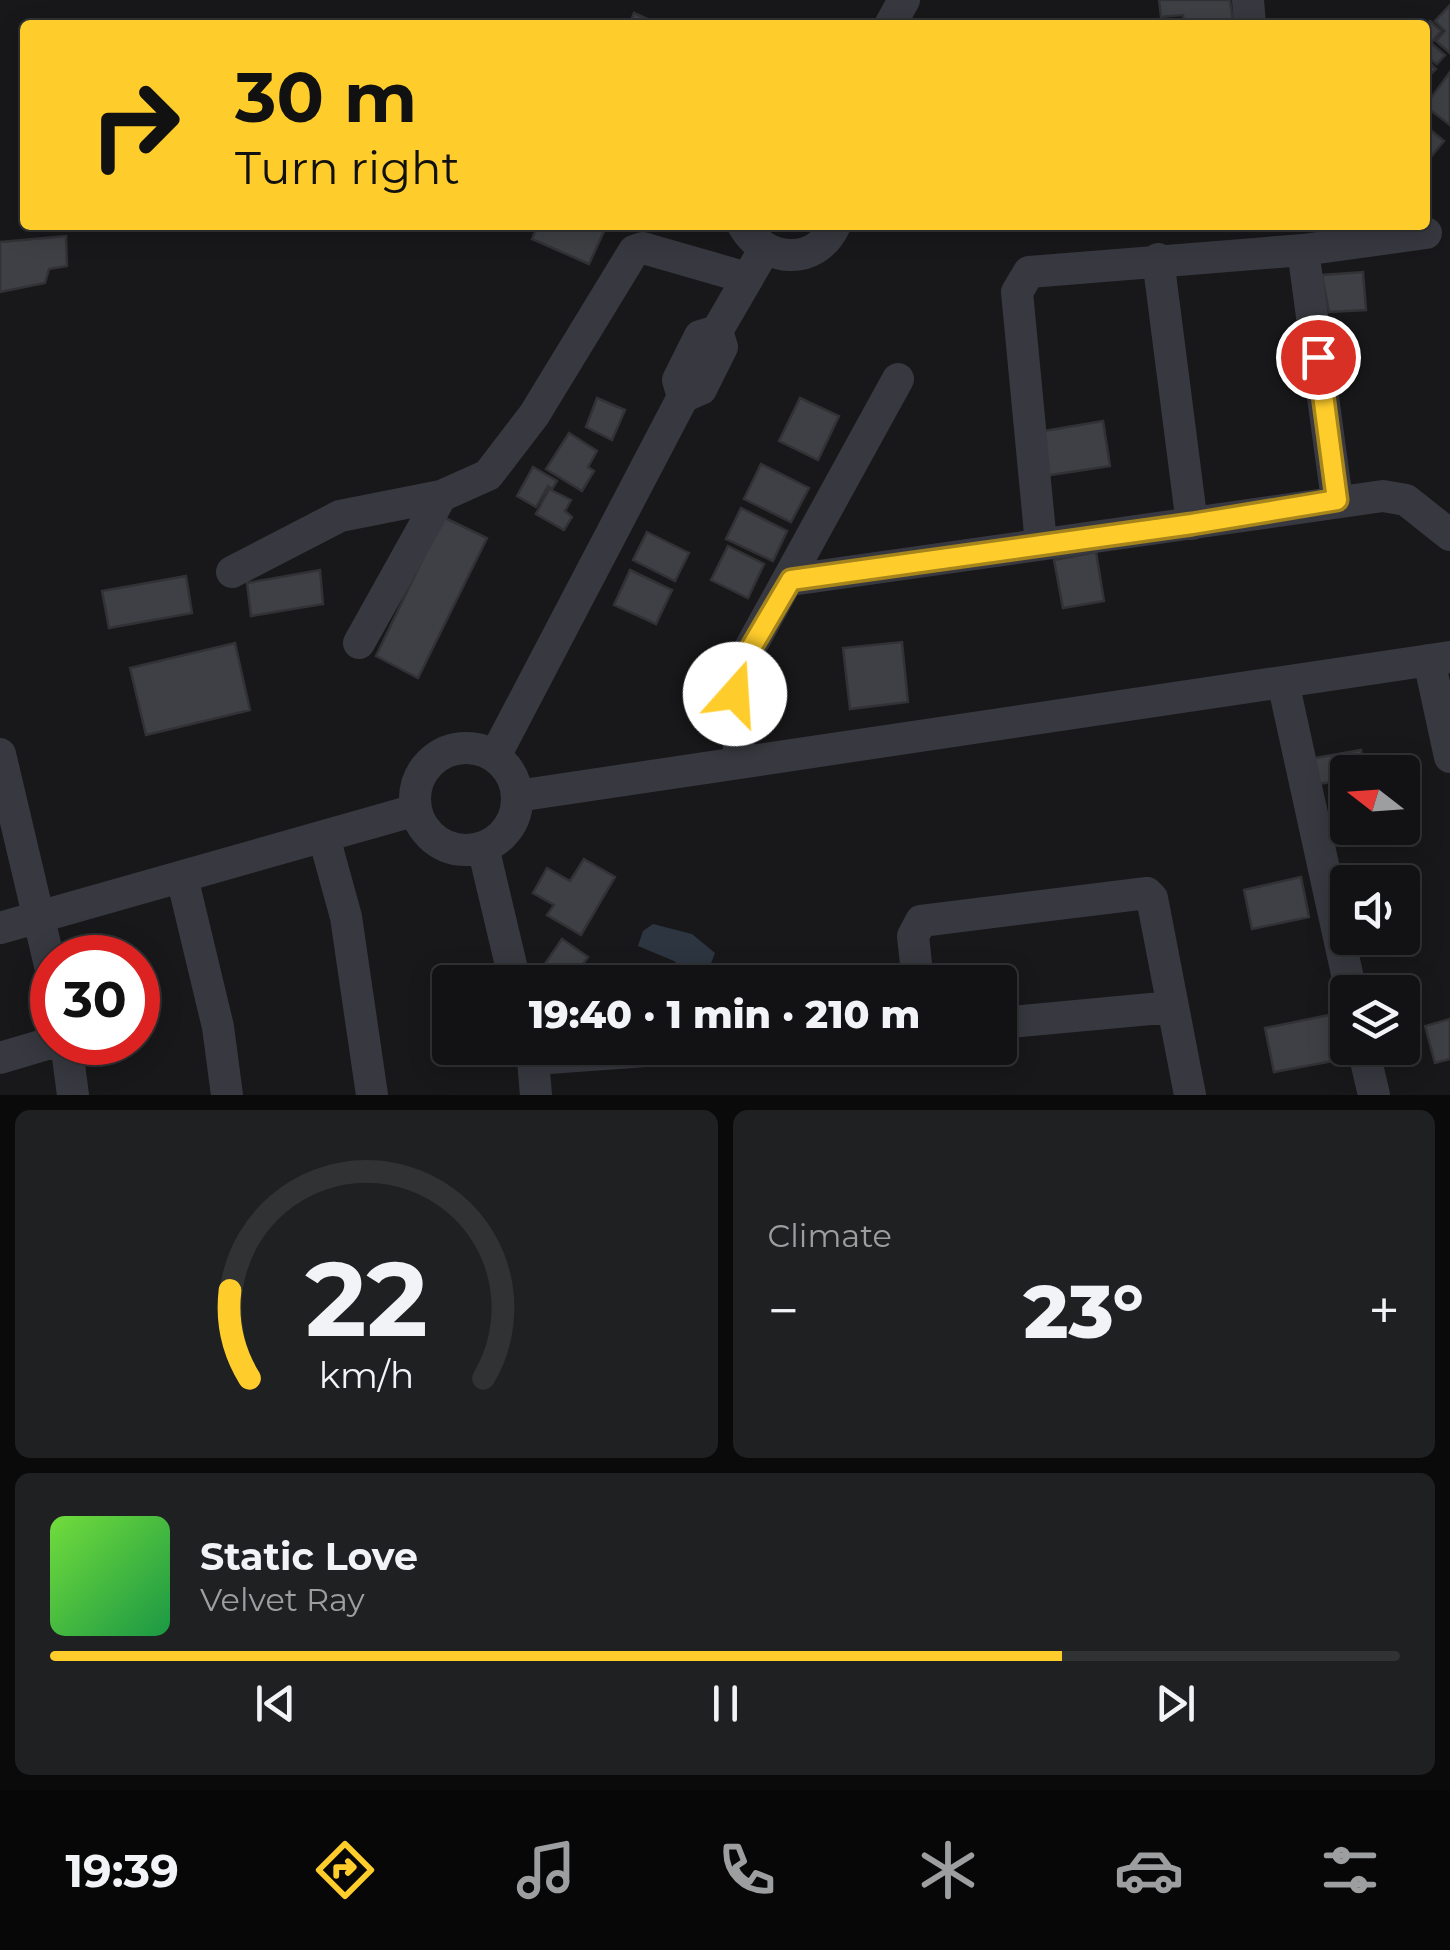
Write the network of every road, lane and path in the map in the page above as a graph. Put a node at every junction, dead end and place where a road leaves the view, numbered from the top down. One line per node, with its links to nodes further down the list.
1 (830, 230): 4 (street)
2 (1426, 232): 3 (street)
3 (1304, 250): 5 (street); 8 (street)
4 (751, 251): 7 (street); 18 (street)
5 (1158, 259): 10 (street); 11 (street)
6 (898, 379): 13 (street)
7 (441, 496): 12 (street); 14 (street)
8 (1337, 500): 9 (street); 10 (street)
9 (1444, 516)
10 (1192, 524): 11 (street)
11 (1042, 544): 13 (street)
12 (232, 572)
13 (791, 580): 20 (street)
14 (358, 643)
15 (1440, 658): 16 (street); 19 (street)
16 (1283, 682): 20 (street); 31 (street)
17 (0, 754): 26 (street)
18 (495, 756): 21 (street); 22 (street)
19 (1450, 757)
20 (738, 763): 21 (street)
21 (518, 796): 24 (street)
22 (416, 810): 23 (street); 24 (street)
23 (324, 837): 25 (street); 41 (street)
24 (483, 847): 29 (street)
25 (182, 876): 26 (street); 40 (street)
26 (41, 916): 27 (street); 28 (street)
27 (0, 928)
28 (45, 935)
29 (511, 965)
30 (916, 965): 32 (street)
31 (1347, 975)
32 (1172, 1007): 33 (street); 43 (street)
33 (1017, 1021)
34 (30, 1049): 35 (street)
35 (0, 1058)
36 (69, 1065): 39 (street)
37 (534, 1065): 42 (street)
38 (1367, 1065): 44 (street)
39 (73, 1095)
40 (227, 1095)
41 (372, 1095)
42 (536, 1095)
43 (1190, 1095)
44 (1374, 1095)

